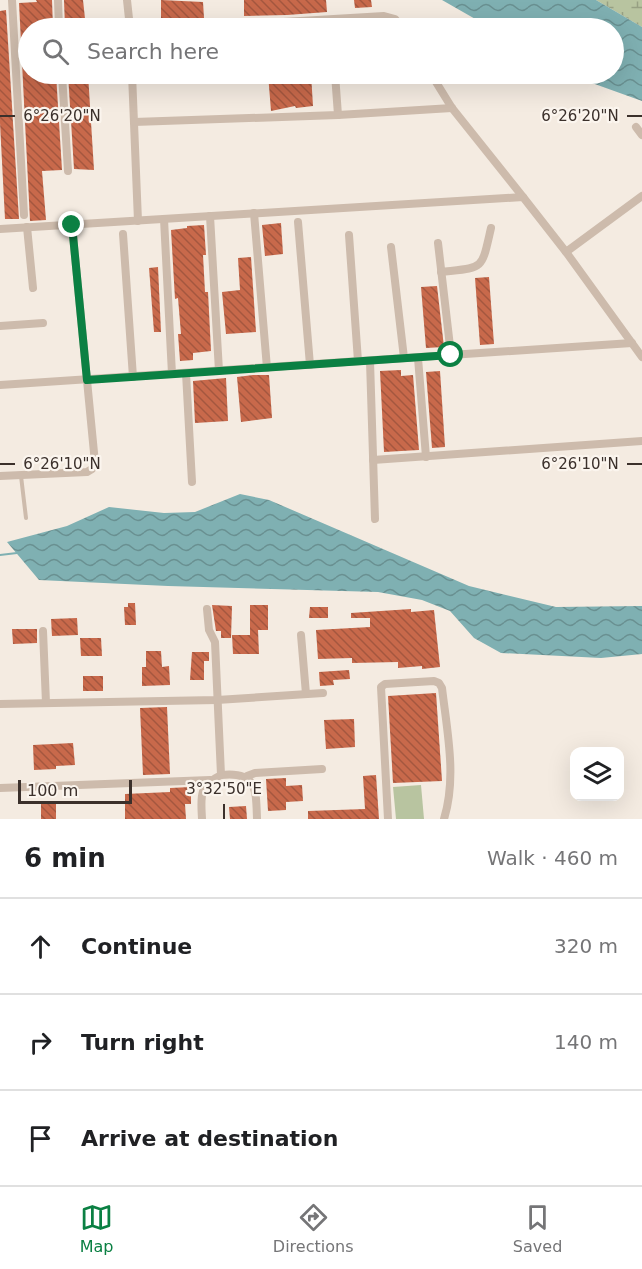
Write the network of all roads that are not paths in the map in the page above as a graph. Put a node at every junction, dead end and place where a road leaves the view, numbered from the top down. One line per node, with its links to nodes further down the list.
1 (12, 0): 17 (street)
2 (58, 0): 4 (street)
3 (127, 0): 5 (street)
4 (59, 18)
5 (129, 18)
6 (63, 84): 13 (street)
7 (132, 84): 12 (street)
8 (336, 84): 11 (street)
9 (437, 84): 10 (street)
10 (453, 108): 11 (street); 14 (street)
11 (338, 115): 12 (street)
12 (134, 122): 20 (street)
13 (68, 171)
14 (523, 197): 16 (street); 30 (street)
15 (641, 200): 30 (street)
16 (254, 213): 18 (street); 43 (street)
17 (24, 215)
18 (210, 216): 19 (street); 44 (street)
19 (164, 219): 20 (street); 46 (street)
20 (138, 221): 22 (street)
21 (298, 222): 42 (street)
22 (72, 225): 23 (street); 48 (street)
23 (27, 227): 25 (street); 32 (street)
24 (491, 228): 31 (street)
25 (0, 229)
26 (123, 234): 47 (street)
27 (349, 235): 41 (street)
28 (438, 243): 31 (street)
29 (391, 247): 38 (street)
30 (566, 252): 35 (street)
31 (441, 272): 36 (street)
32 (33, 288)
33 (43, 323): 34 (street)
34 (0, 326)
35 (632, 343): 36 (street); 37 (street)
36 (451, 355): 39 (street)
37 (642, 357)
38 (404, 358): 39 (street); 40 (street)
39 (418, 358): 51 (street)
40 (370, 361): 41 (street); 52 (street)
41 (358, 362): 42 (street)
42 (310, 365): 43 (street)
43 (267, 368): 44 (street)
44 (219, 371): 45 (street)
45 (186, 373): 46 (street); 55 (street)
46 (172, 374): 47 (street)
47 (133, 377): 48 (street)
48 (87, 380): 49 (street); 53 (street)
49 (0, 385)
50 (642, 441): 51 (street)
51 (426, 456): 52 (street)
52 (373, 460): 57 (street)
53 (21, 475): 54 (street); 56 (lane)
54 (0, 476)
55 (192, 482)
56 (26, 518)
57 (375, 519)
58 (207, 609): 63 (street)
59 (43, 632): 65 (street)
60 (301, 636): 62 (street)
61 (323, 693): 62 (street)
62 (306, 694): 63 (street)
63 (217, 700): 65 (street); 67 (street)
64 (0, 704): 65 (street)
65 (46, 704)
66 (322, 769): 68 (street)
67 (221, 775): 68 (street); 69 (street)
68 (247, 776): 72 (street)
69 (210, 780): 70 (street); 71 (street)
70 (0, 788)
71 (202, 819)
72 (257, 819)
73 (388, 819): 74 (street)
74 (444, 819)

